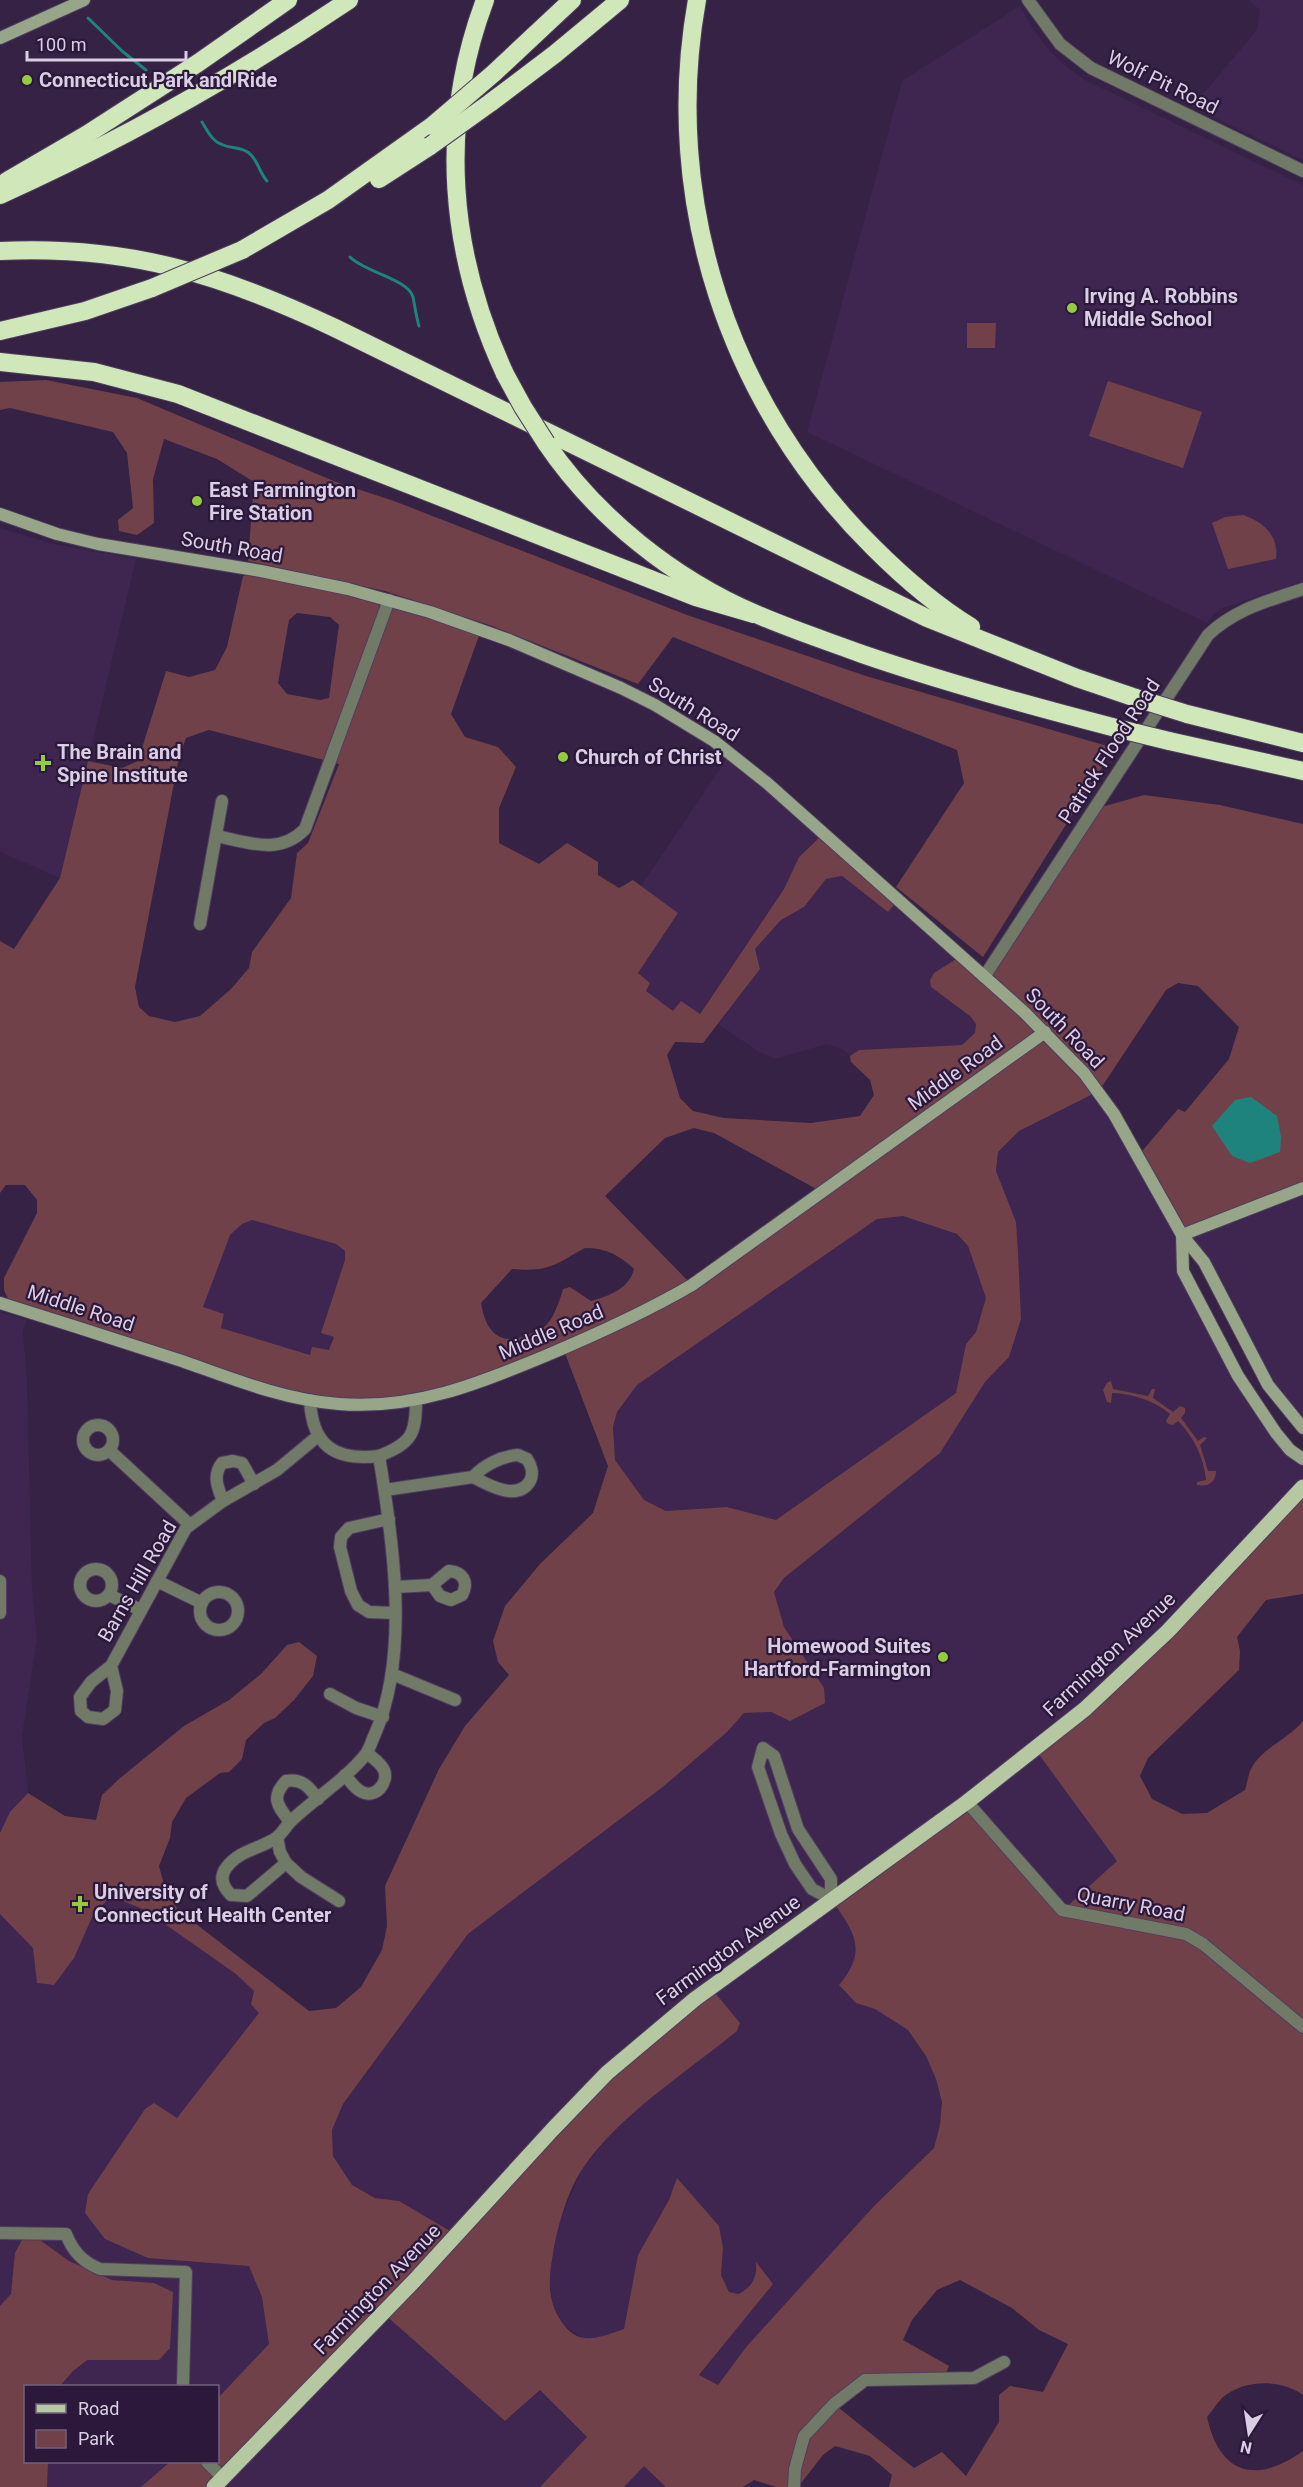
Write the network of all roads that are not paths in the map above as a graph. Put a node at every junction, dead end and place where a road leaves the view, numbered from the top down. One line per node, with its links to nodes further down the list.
1 (84, 0): 9 (main road)
2 (288, 0): 11 (highway)
3 (349, 0): 12 (highway)
4 (485, 0): 20 (highway, bridge)
5 (572, 0): 13 (highway, bridge)
6 (620, 0): 13 (highway, bridge)
7 (697, 0): 21 (highway)
8 (1028, 0): 10 (street, Wolf Pit Road)
9 (0, 38)
10 (1303, 171)
11 (0, 186)
12 (0, 195)
13 (302, 217): 15 (highway, bridge)
14 (0, 251): 21 (highway)
15 (0, 332)
16 (0, 362): 20 (highway)
17 (0, 514): 19 (main road, South Road)
18 (1303, 589): 27 (street, Patrick Flood Road)
19 (390, 600): 25 (street); 27 (main road, South Road)
20 (754, 614): 23 (highway, bridge)
21 (1020, 654): 22 (highway, bridge)
22 (1303, 743)
23 (1303, 771)
24 (222, 801): 25 (street)
25 (216, 836): 26 (street)
26 (200, 924)
27 (984, 977): 28 (main road, South Road)
28 (1045, 1032): 30 (main road, South Road); 33 (main road, Middle Road)
29 (1303, 1188): 30 (main road)
30 (1182, 1235): 34 (main road, South Road); 38 (main road, South Road)
31 (0, 1303): 32 (main road, Middle Road)
32 (310, 1400): 33 (main road, Middle Road); 35 (street)
33 (416, 1400): 37 (street)
34 (1303, 1428)
35 (318, 1436): 37 (street); 40 (street, Barns Hill Road)
36 (110, 1451): 45 (street)
37 (379, 1456): 42 (street)
38 (1303, 1459)
39 (473, 1477): 42 (street)
40 (254, 1484): 43 (street, Barns Hill Road); 43 (street)
41 (1303, 1487): 63 (main road, Farmington Avenue)
42 (385, 1490): 44 (street)
43 (223, 1501): 45 (street, Barns Hill Road)
44 (388, 1519): 49 (street); 54 (street)
45 (190, 1525): 47 (street, Barns Hill Road)
46 (0, 1581): 53 (street)
47 (157, 1581): 51 (street); 52 (street, Barns Hill Road)
48 (432, 1585): 49 (street)
49 (395, 1587): 54 (street)
50 (109, 1595): 52 (street)
51 (202, 1603)
52 (141, 1610): 55 (street, Barns Hill Road)
53 (0, 1613)
54 (395, 1613): 56 (street)
55 (111, 1666)
56 (393, 1674): 58 (street); 59 (street)
57 (330, 1694): 59 (street)
58 (455, 1700)
59 (382, 1717): 60 (street)
60 (367, 1753): 61 (street); 61 (street)
61 (345, 1775): 62 (street)
62 (318, 1799): 64 (street); 64 (street)
63 (967, 1802): 67 (main road, Farmington Avenue); 69 (street, Quarry Road)
64 (290, 1822): 65 (street)
65 (277, 1837): 66 (street); 66 (street)
66 (286, 1863): 68 (street)
67 (831, 1899): 67 (street); 74 (main road, Farmington Avenue)
68 (339, 1901)
69 (1303, 2027)
70 (0, 2233): 72 (street)
71 (1004, 2362): 75 (street)
72 (183, 2385)
73 (208, 2463): 74 (street)
74 (219, 2483)
75 (794, 2487)

